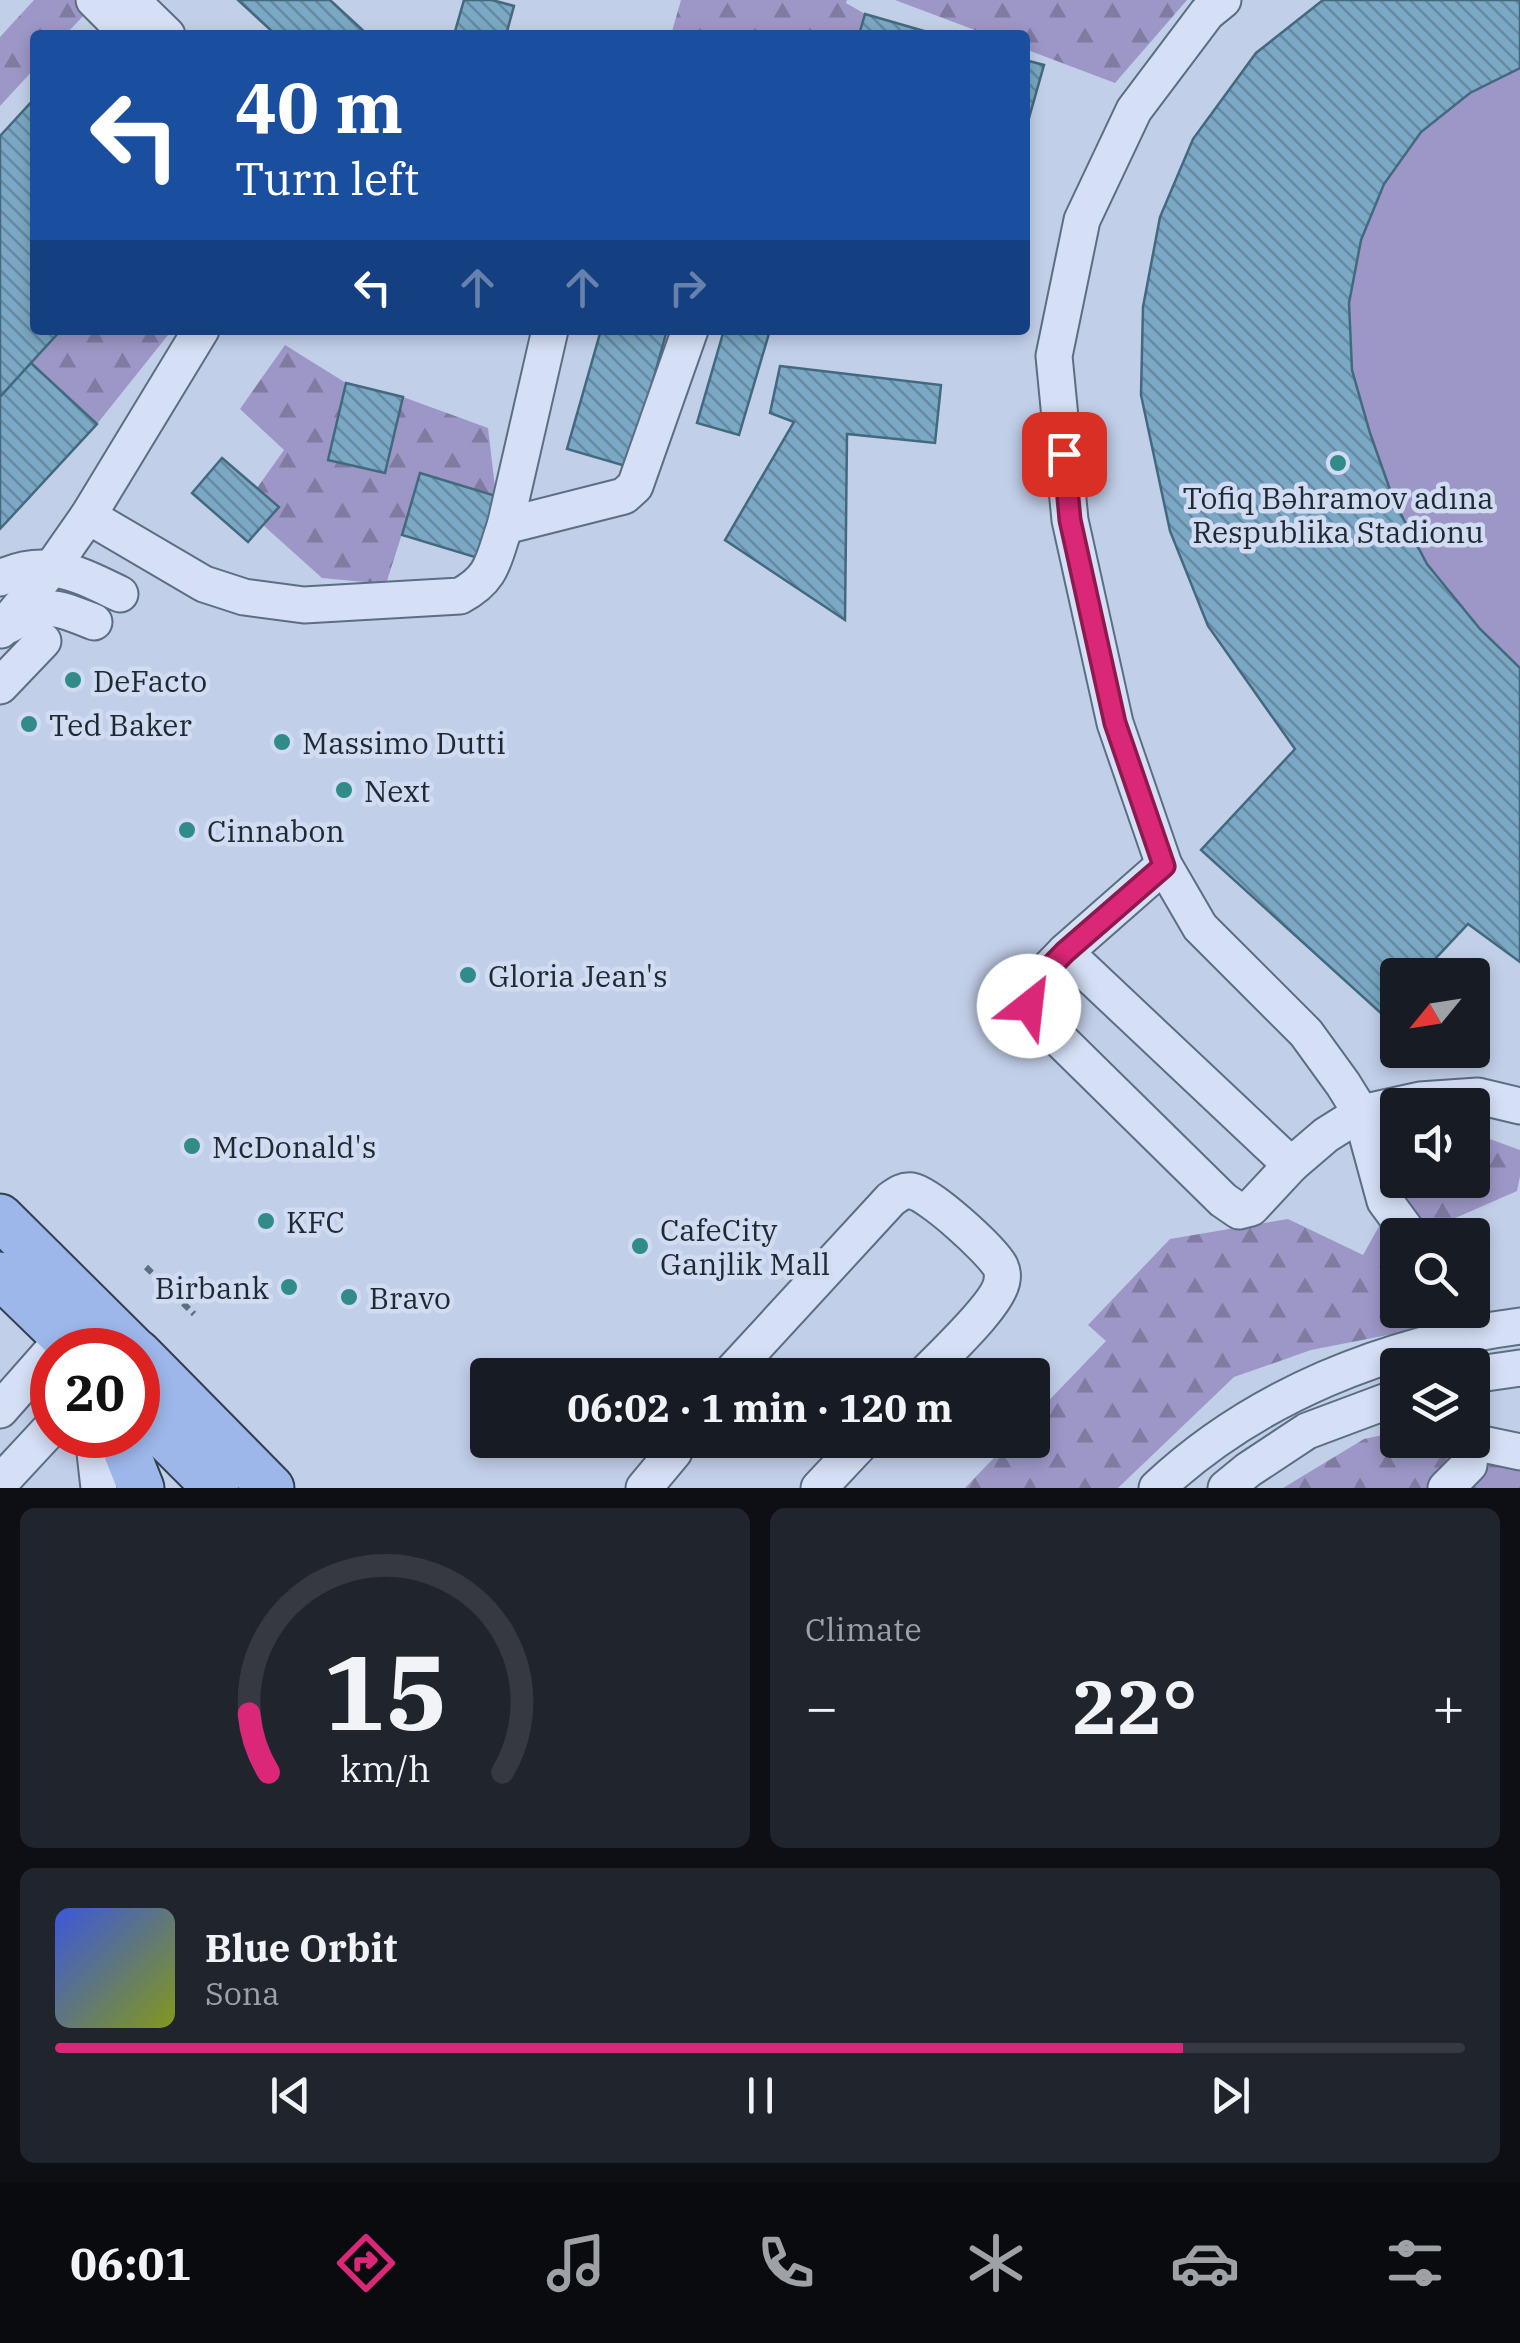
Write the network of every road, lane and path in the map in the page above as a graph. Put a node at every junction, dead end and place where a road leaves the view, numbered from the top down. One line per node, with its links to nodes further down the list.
1 (94, 0): 4 (street)
2 (131, 0): 5 (street)
3 (1222, 0): 18 (street)
4 (124, 30)
5 (161, 30)
6 (199, 335): 9 (street)
7 (549, 335): 10 (street)
8 (688, 335): 10 (street)
9 (88, 516): 10 (street); 11 (street); 12 (street)
10 (505, 526)
11 (51, 569): 12 (street); 13 (street); 15 (street)
12 (0, 576)
13 (120, 594)
14 (94, 622): 15 (street)
15 (0, 631)
16 (43, 641): 17 (street)
17 (0, 686)
18 (1164, 866): 19 (street); 21 (street)
19 (1065, 952): 22 (street); 22 (street)
20 (1520, 1106): 21 (street)
21 (1362, 1113): 22 (street); 25 (street)
22 (1292, 1164)
23 (0, 1196): 28 (street)
24 (0, 1218): 28 (main road)
25 (1398, 1218)
26 (146, 1267): 29 (path)
27 (0, 1274): 30 (main road)
28 (78, 1293): 31 (main road)
29 (194, 1314)
30 (47, 1328)
31 (112, 1328)
32 (1510, 1328): 58 (street)
33 (745, 1358): 34 (street)
34 (940, 1358)
35 (1520, 1368): 36 (street)
36 (1490, 1372)
37 (160, 1376): 42 (main road)
38 (30, 1381): 40 (street)
39 (1380, 1404): 59 (street)
40 (0, 1410)
41 (160, 1432): 53 (main road)
42 (216, 1432): 54 (main road); 55 (street)
43 (1490, 1445): 45 (street)
44 (30, 1450): 51 (street)
45 (1520, 1452)
46 (99, 1458): 52 (street)
47 (114, 1458): 52 (main road)
48 (670, 1458): 56 (street)
49 (847, 1458): 57 (street)
50 (1470, 1458): 60 (street)
51 (0, 1482)
52 (106, 1485)
53 (216, 1488)
54 (271, 1488)
55 (292, 1488)
56 (644, 1488)
57 (819, 1488)
58 (1157, 1488)
59 (1226, 1488)
60 (1446, 1488)

